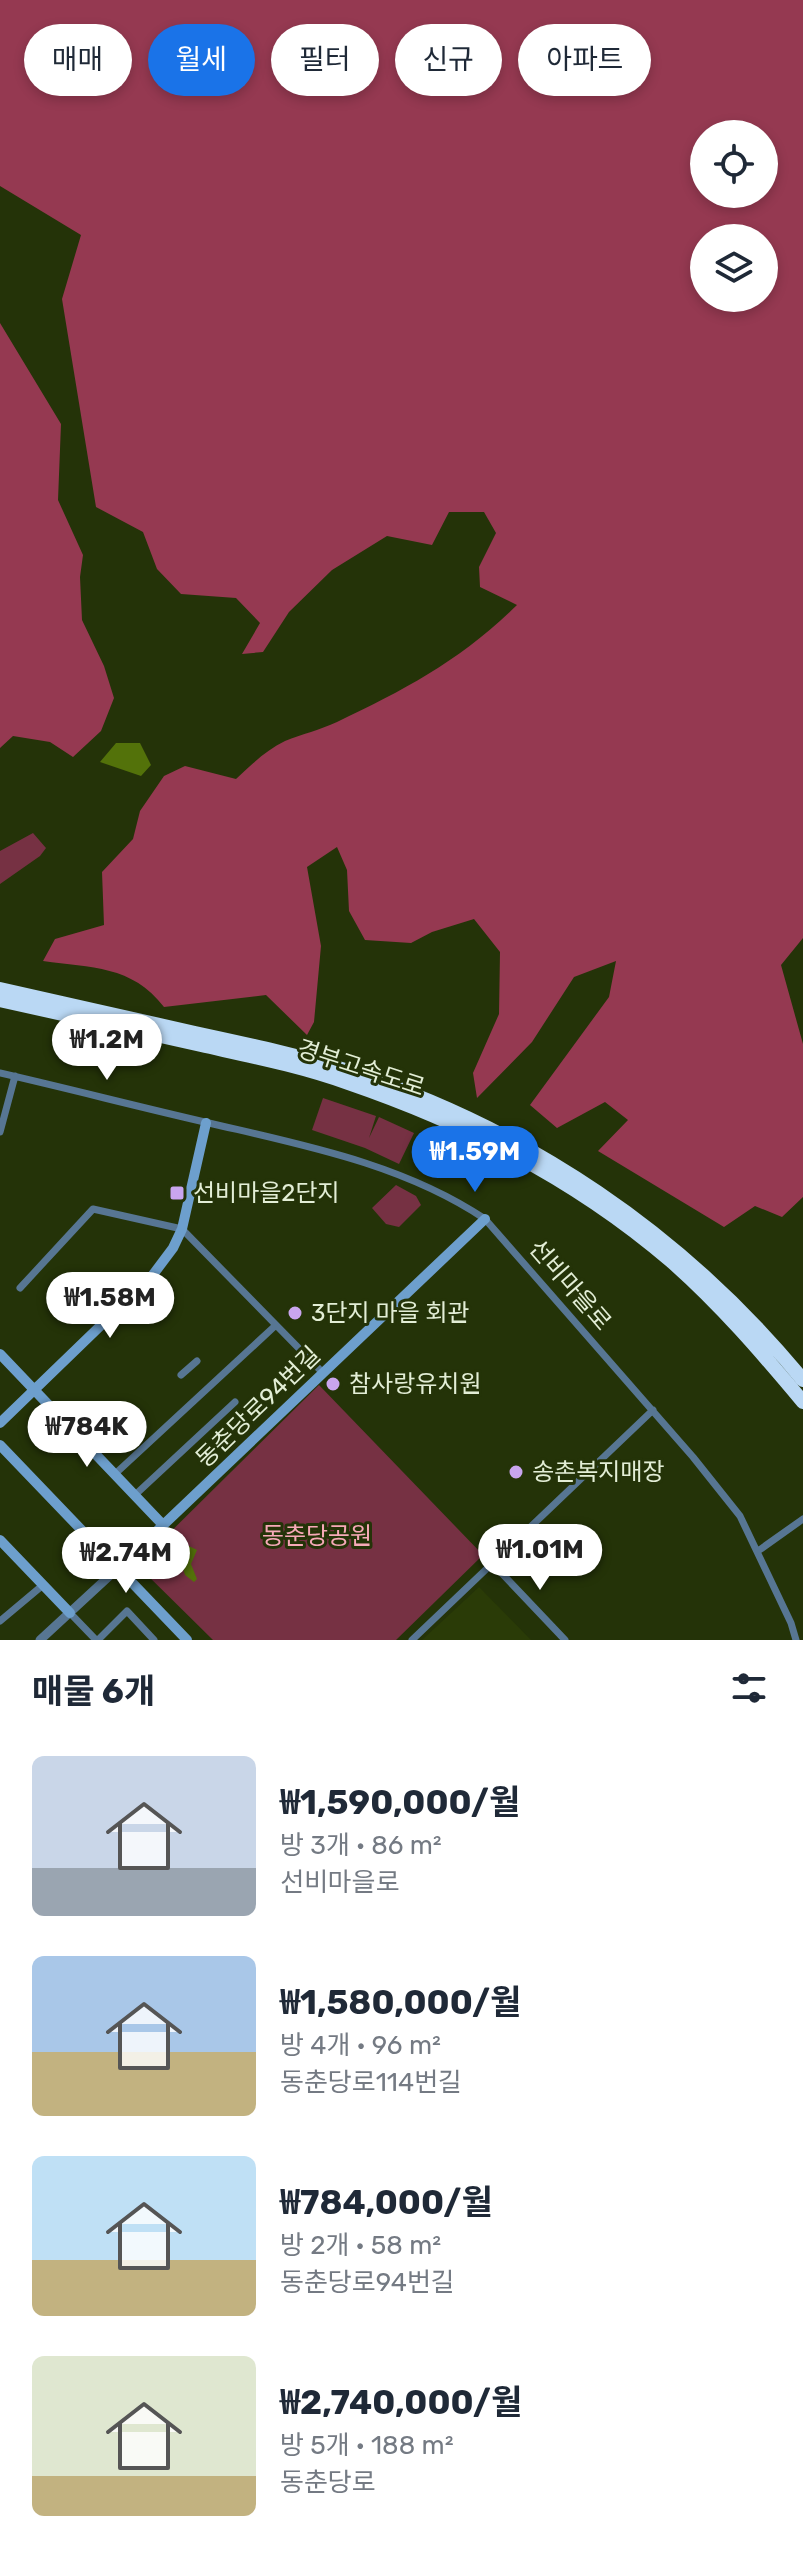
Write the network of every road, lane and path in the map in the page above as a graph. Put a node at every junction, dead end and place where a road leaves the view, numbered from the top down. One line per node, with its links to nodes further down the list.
1 (0, 989): 15 (highway, 경부고속도로)
2 (0, 1000): 18 (highway, 경부고속도로)
3 (0, 1073): 4 (street, 선비마을로)
4 (15, 1076): 5 (street, 선비마을로); 6 (street)
5 (206, 1123): 7 (street, 선비마을로); 8 (main road)
6 (0, 1132)
7 (485, 1219): 13 (main road, 동춘당로94번길); 19 (street, 선비마을로)
8 (182, 1229): 9 (street); 10 (street); 16 (main road)
9 (20, 1288)
10 (276, 1325): 13 (street); 22 (street)
11 (0, 1354): 16 (main road)
12 (197, 1361): 14 (street)
13 (323, 1373): 25 (main road, 동춘당로94번길)
14 (181, 1375)
15 (803, 1380)
16 (35, 1390): 20 (main road); 22 (main road)
17 (235, 1402): 23 (street)
18 (803, 1402)
19 (653, 1410): 27 (street, 선비마을로); 28 (street)
20 (0, 1423)
21 (0, 1445): 29 (main road)
22 (115, 1474): 23 (main road)
23 (135, 1495): 25 (main road)
24 (803, 1519): 27 (street)
25 (163, 1525): 29 (main road, 동춘당로94번길)
26 (0, 1540): 30 (main road)
27 (758, 1551): 39 (street, 선비마을로)
28 (493, 1564): 37 (street); 38 (street)
29 (118, 1568): 31 (street); 36 (main road)
30 (43, 1585): 31 (main road); 32 (street)
31 (70, 1613): 33 (street); 34 (street)
32 (0, 1621)
33 (40, 1640)
34 (97, 1640): 35 (street)
35 (154, 1640)
36 (187, 1640)
37 (412, 1640)
38 (565, 1640)
39 (796, 1640)

